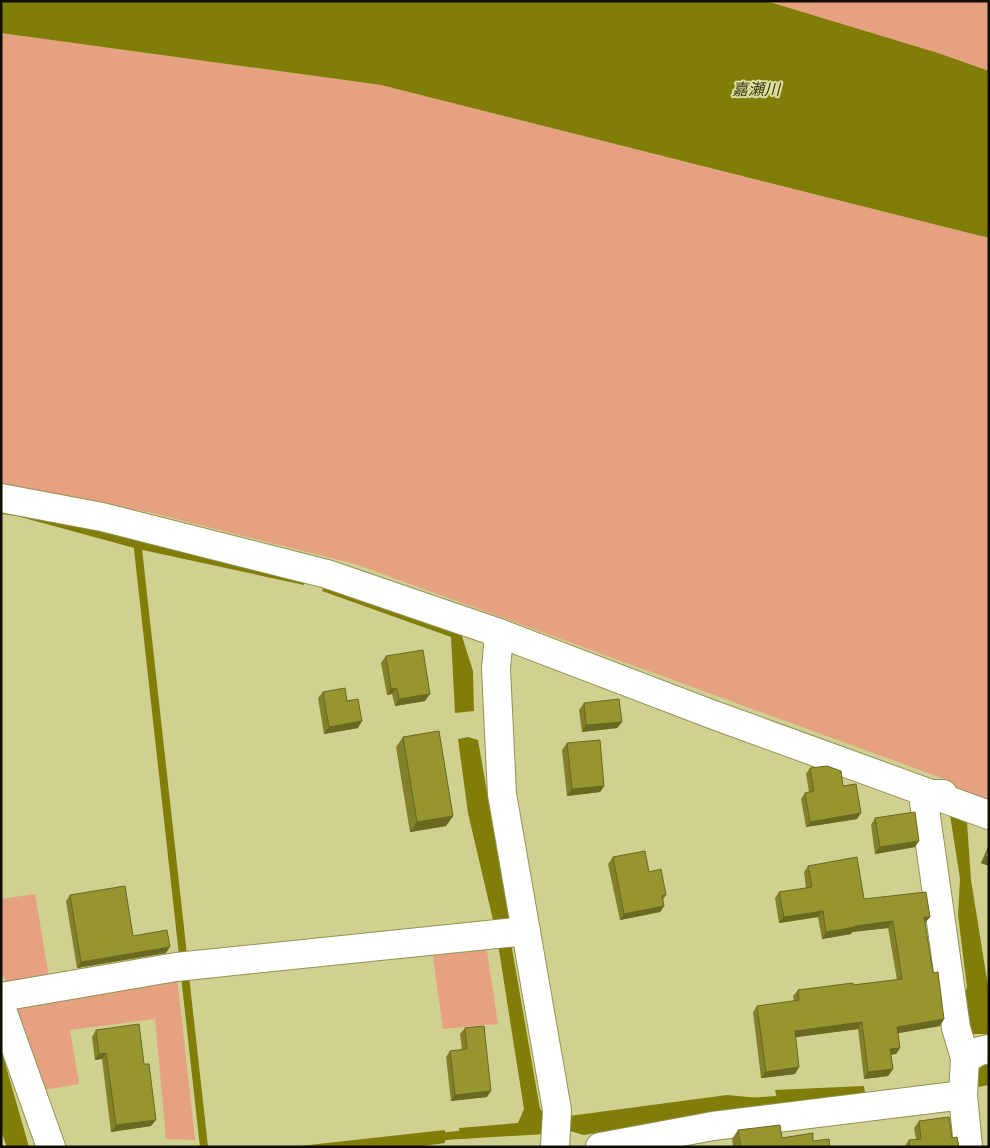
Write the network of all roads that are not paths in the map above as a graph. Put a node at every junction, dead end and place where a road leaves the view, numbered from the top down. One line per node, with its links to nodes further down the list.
1 (1, 498): 2 (street)
2 (499, 632): 3 (street); 6 (street)
3 (927, 794): 4 (street); 5 (street); 9 (street)
4 (989, 797)
5 (989, 815)
6 (526, 931): 7 (street); 10 (street)
7 (1, 997)
8 (1, 1007): 11 (street)
9 (971, 1068): 12 (street); 13 (street)
10 (556, 1131)
11 (50, 1147)
12 (600, 1147)
13 (968, 1147)

